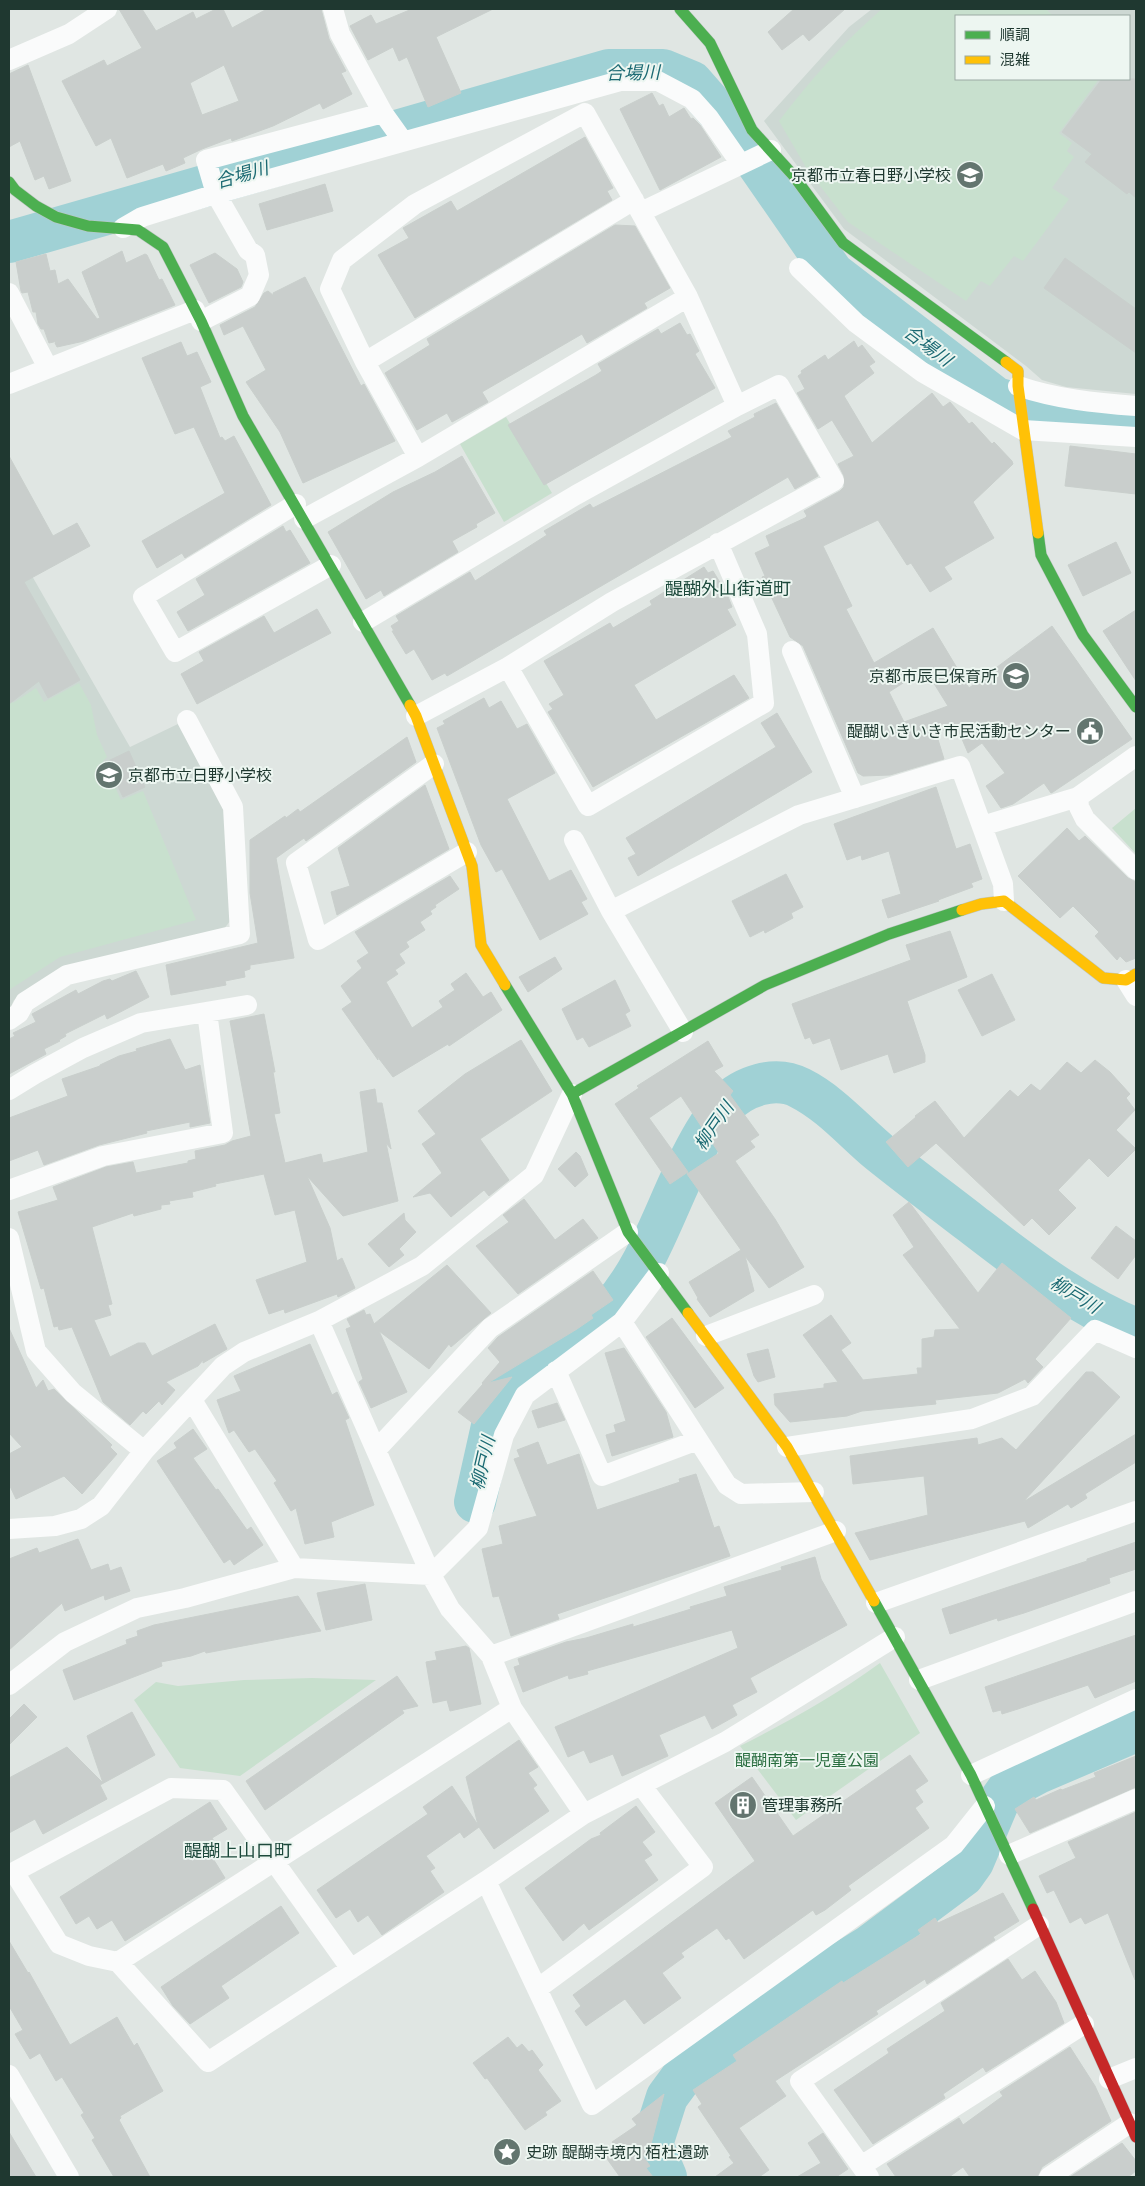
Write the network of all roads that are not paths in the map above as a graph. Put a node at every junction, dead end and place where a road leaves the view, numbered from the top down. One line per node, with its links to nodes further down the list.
1 (107, 9): 4 (street)
2 (333, 9): 5 (street)
3 (680, 9): 6 (street)
4 (9, 60)
5 (394, 128): 6 (street); 8 (street); 8 (street)
6 (754, 158): 9 (street); 18 (street)
7 (9, 182): 10 (street)
8 (214, 187): 10 (street); 14 (street)
9 (637, 206): 13 (street); 15 (street); 15 (street)
10 (123, 228): 14 (street)
11 (799, 268): 21 (street)
12 (9, 293): 16 (street)
13 (688, 298): 19 (street); 23 (street)
14 (198, 316): 16 (street); 24 (street)
15 (365, 362): 23 (street)
16 (48, 368): 17 (street)
17 (9, 384)
18 (1019, 391): 20 (street); 21 (street)
19 (737, 406): 25 (street); 27 (street)
20 (1136, 406)
21 (1022, 424): 22 (street); 30 (street)
22 (1136, 437)
23 (418, 457): 24 (street)
24 (300, 512): 26 (street); 26 (street)
25 (718, 543): 29 (street); 29 (street)
26 (331, 566): 27 (street)
27 (363, 622): 31 (street)
28 (792, 651): 36 (street)
29 (508, 667): 31 (street)
30 (1136, 707)
31 (416, 716): 34 (street)
32 (187, 720): 46 (street)
33 (1136, 756): 35 (street)
34 (434, 764): 39 (street); 39 (street)
35 (1078, 797): 37 (street); 40 (street)
36 (855, 798): 37 (street); 42 (street)
37 (982, 826): 41 (street)
38 (574, 840): 42 (street)
39 (467, 852): 49 (street)
40 (1136, 870)
41 (1004, 902): 43 (street); 47 (street)
42 (611, 911): 47 (street)
43 (1133, 983)
44 (247, 1005): 45 (street)
45 (207, 1012): 48 (street); 50 (street)
46 (9, 1020)
47 (683, 1032): 49 (street)
48 (9, 1090)
49 (572, 1094): 51 (street); 56 (street)
50 (9, 1190)
51 (628, 1232): 54 (street); 64 (street)
52 (9, 1238): 53 (street)
53 (11, 1263): 65 (street)
54 (660, 1273): 57 (street); 58 (street)
55 (814, 1295): 58 (street)
56 (319, 1321): 61 (street); 64 (street)
57 (622, 1322): 60 (street); 62 (street)
58 (706, 1336): 63 (street)
59 (1136, 1348): 63 (street)
60 (556, 1371): 62 (street); 71 (street)
61 (192, 1400): 65 (street); 70 (street)
62 (698, 1440): 66 (street)
63 (787, 1447): 66 (street)
64 (376, 1450): 71 (street)
65 (144, 1451): 68 (street)
66 (814, 1492): 69 (street)
67 (1136, 1511): 73 (street)
68 (9, 1529)
69 (836, 1531): 73 (street); 75 (street)
70 (294, 1568): 71 (street); 77 (street)
71 (431, 1575): 75 (street)
72 (1136, 1600): 76 (street)
73 (876, 1602): 74 (street)
74 (895, 1637): 76 (street); 81 (street)
75 (490, 1656): 79 (street)
76 (919, 1680): 80 (street)
77 (9, 1685)
78 (1136, 1699): 80 (street)
79 (512, 1708): 84 (street); 86 (street)
80 (970, 1775): 83 (street)
81 (641, 1785): 84 (street); 91 (street)
82 (1136, 1799): 85 (street)
83 (985, 1807): 85 (street); 91 (street)
84 (584, 1814): 87 (street)
85 (1009, 1854): 88 (street)
86 (274, 1861): 89 (street); 89 (street); 90 (street)
87 (486, 1881): 90 (street); 91 (street)
88 (1039, 1925): 92 (street); 97 (street)
89 (118, 1962): 90 (street)
90 (351, 1969)
91 (537, 1989)
92 (1084, 2024): 95 (street); 97 (street)
93 (1136, 2068): 95 (street)
94 (9, 2075): 98 (street)
95 (1109, 2079): 96 (street)
96 (1133, 2130): 99 (street)
97 (865, 2172)
98 (68, 2177)
99 (1048, 2177)

